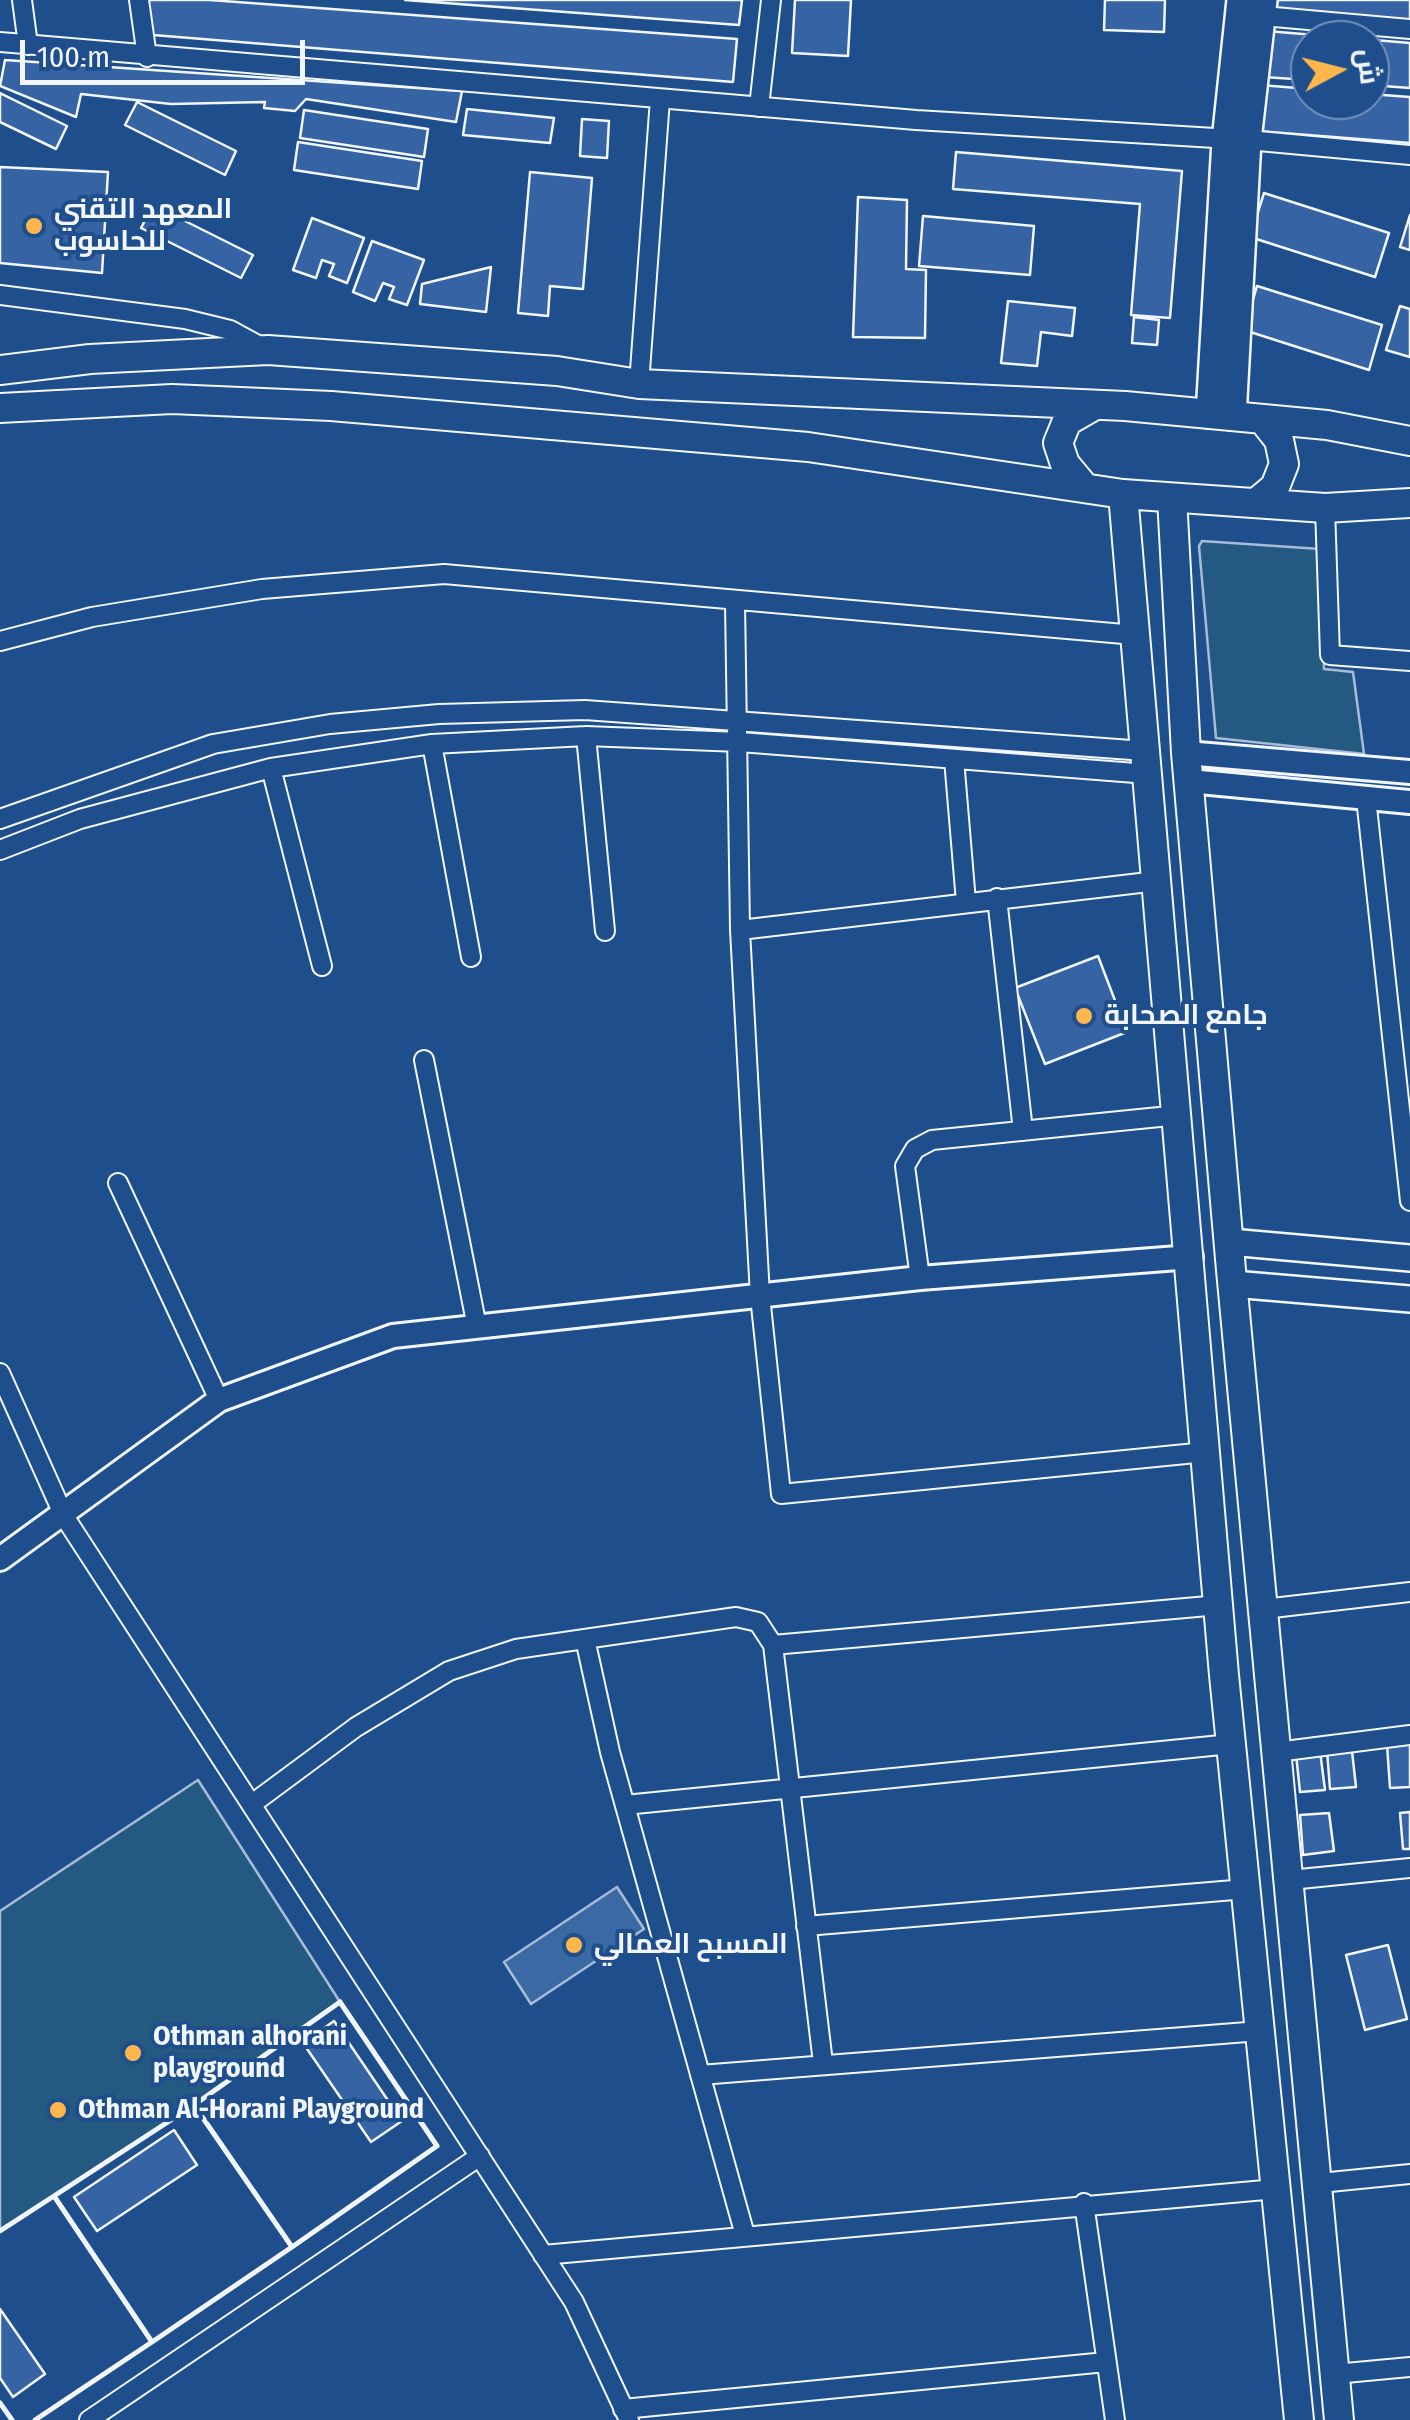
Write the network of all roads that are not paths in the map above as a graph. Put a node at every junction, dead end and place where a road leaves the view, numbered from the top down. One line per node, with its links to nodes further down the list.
1 (22, 0): 8 (street)
2 (138, 0): 9 (street)
3 (771, 0): 11 (street)
4 (1240, 0): 12 (main road)
5 (1263, 8): 6 (street); 12 (main road)
6 (1410, 29)
7 (0, 42): 8 (street)
8 (28, 45): 9 (street)
9 (147, 56): 10 (street)
10 (660, 99): 11 (street); 17 (street)
11 (759, 107): 12 (street)
12 (1237, 140): 13 (street); 20 (main road)
13 (1410, 155)
14 (0, 295): 15 (street)
15 (268, 350): 16 (main road); 17 (main road)
16 (0, 370)
17 (639, 384): 18 (main road)
18 (1095, 404): 20 (main road); 25 (main road)
19 (0, 408): 25 (main road)
20 (1221, 416): 21 (main road)
21 (1264, 421): 23 (main road); 28 (main road)
22 (1410, 430): 23 (main road)
23 (1362, 432): 24 (main road)
24 (1410, 441)
25 (1085, 488): 26 (main road)
26 (1123, 494): 27 (main road); 34 (main road)
27 (1172, 498): 28 (main road); 43 (main road)
28 (1256, 503): 31 (main road)
29 (1410, 503): 30 (main road)
30 (1356, 506): 31 (main road); 32 (main road)
31 (1324, 508): 36 (street)
32 (1410, 514)
33 (735, 602): 34 (street); 35 (street); 37 (street)
34 (1134, 635): 42 (main road)
35 (0, 641)
36 (1410, 662)
37 (739, 718): 39 (street); 42 (street); 48 (street)
38 (586, 736): 39 (street); 40 (street); 54 (street)
39 (740, 742): 41 (street); 53 (street)
40 (432, 744): 44 (street); 55 (street)
41 (954, 759): 42 (street); 52 (street)
42 (1146, 762): 50 (main road)
43 (1188, 767): 45 (street); 46 (street); 57 (main road)
44 (272, 768): 49 (street); 56 (street)
45 (1410, 772)
46 (1366, 798): 47 (street); 63 (street)
47 (1410, 802)
48 (0, 820)
49 (0, 850)
50 (1158, 881): 51 (street); 58 (main road)
51 (997, 898): 52 (street); 61 (street)
52 (966, 902): 53 (street)
53 (740, 930): 69 (street)
54 (605, 931)
55 (471, 957)
56 (322, 966)
57 (1211, 1037): 58 (main road); 64 (main road)
58 (1173, 1044): 60 (main road)
59 (424, 1060): 71 (street)
60 (1179, 1116): 61 (street); 65 (main road)
61 (1023, 1131): 67 (street)
62 (118, 1183): 75 (street)
63 (1410, 1201)
64 (1230, 1242): 66 (main road); 68 (main road)
65 (1191, 1257): 67 (street); 73 (main road)
66 (1410, 1258)
67 (920, 1278): 69 (street)
68 (1233, 1284): 70 (main road); 72 (main road)
69 (760, 1296): 71 (street); 76 (street)
70 (1410, 1299)
71 (477, 1327): 75 (street)
72 (1238, 1339): 73 (main road); 81 (main road)
73 (1198, 1346): 76 (main road)
74 (0, 1373): 77 (street)
75 (219, 1400): 77 (street)
76 (1206, 1452): 80 (main road)
77 (64, 1516): 78 (street); 88 (street)
78 (0, 1559)
79 (1410, 1592): 81 (street)
80 (1219, 1606): 83 (street); 85 (main road)
81 (1264, 1609): 86 (main road)
82 (584, 1639): 83 (street); 88 (street); 89 (street)
83 (773, 1645): 87 (street)
84 (1410, 1735): 86 (street)
85 (1232, 1744): 87 (street); 91 (main road)
86 (1276, 1752): 90 (main road)
87 (788, 1787): 89 (street); 95 (street)
88 (252, 1804): 99 (street)
89 (625, 1805): 98 (street)
90 (1284, 1819): 91 (main road); 93 (main road)
91 (1240, 1828): 94 (main road)
92 (1410, 1868): 93 (street)
93 (1290, 1880): 101 (main road)
94 (1246, 1889): 95 (street); 96 (main road)
95 (806, 1926): 97 (street)
96 (1260, 2031): 97 (street); 102 (main road)
97 (823, 2063): 98 (street)
98 (700, 2075): 104 (street)
99 (480, 2156): 105 (street); 110 (street)
100 (1410, 2174): 101 (street)
101 (1320, 2183): 108 (main road)
102 (1276, 2189): 103 (street); 112 (main road)
103 (1084, 2203): 104 (street); 106 (street)
104 (745, 2235): 105 (street)
105 (543, 2254): 109 (street)
106 (1106, 2362): 109 (street); 111 (street)
107 (1410, 2367): 108 (street)
108 (1335, 2374): 113 (main road)
109 (626, 2414)
110 (89, 2420)
111 (1114, 2420)
112 (1299, 2420)
113 (1339, 2420)

